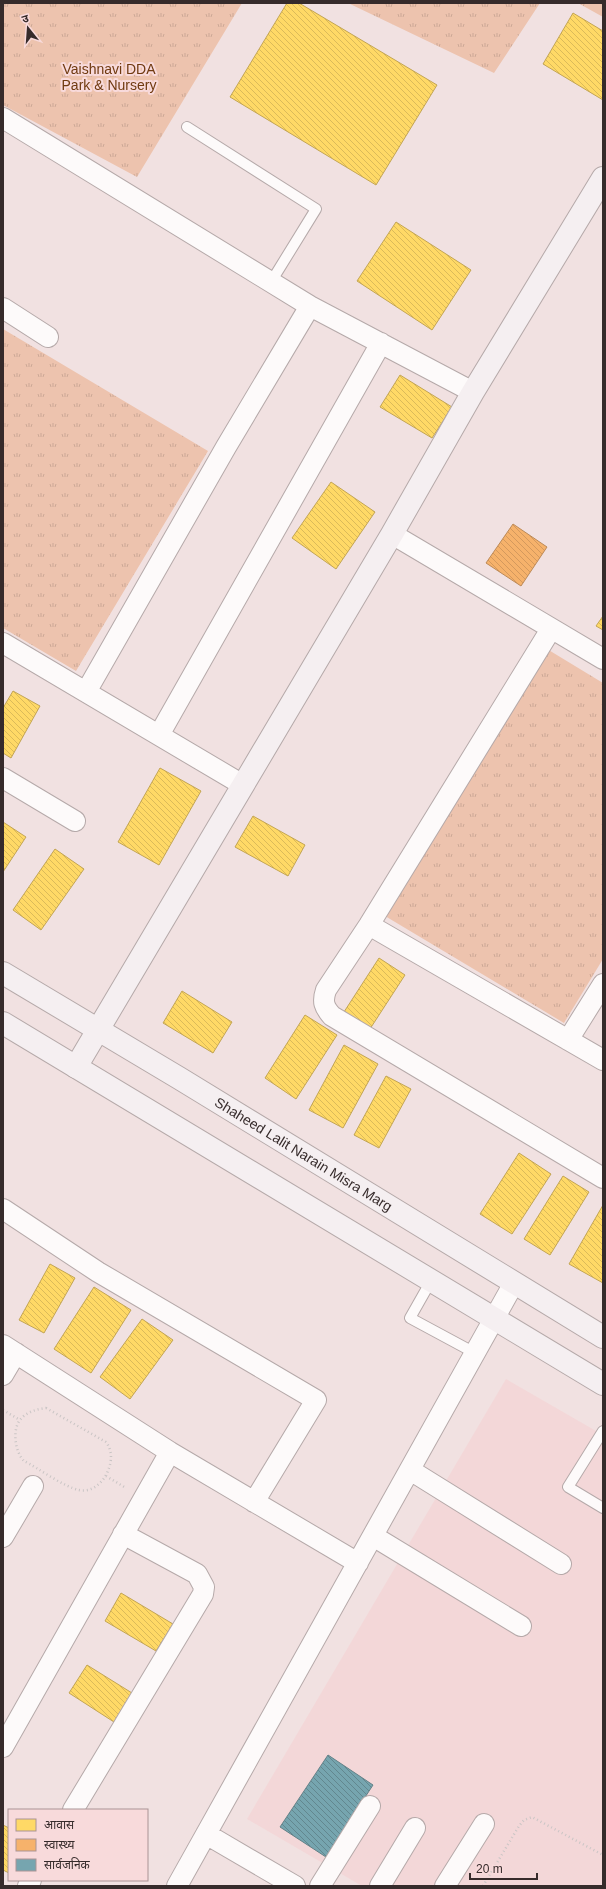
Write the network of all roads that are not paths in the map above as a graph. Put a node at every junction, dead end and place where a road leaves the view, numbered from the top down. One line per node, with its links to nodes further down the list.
1 (3, 118): 4 (street)
2 (187, 127): 4 (lane)
3 (603, 178): 9 (street)
4 (271, 282): 5 (street)
5 (310, 306): 8 (street); 14 (street)
6 (3, 308): 7 (street)
7 (48, 337)
8 (381, 343): 9 (street); 15 (street)
9 (473, 392): 10 (street)
10 (392, 534): 11 (street); 17 (street)
11 (551, 629): 13 (street); 19 (street)
12 (3, 643): 14 (street)
13 (603, 659)
14 (86, 692): 15 (street)
15 (159, 735): 17 (street)
16 (3, 778): 18 (street)
17 (243, 785): 23 (street)
18 (74, 821)
19 (369, 925): 24 (street); 27 (street)
20 (3, 973): 23 (street, Shaheed Lalit Narain Misra Marg)
21 (603, 984): 24 (street)
22 (3, 1023): 26 (street)
23 (98, 1030): 26 (street); 30 (street, Shaheed Lalit Narain Misra Marg)
24 (568, 1040): 25 (street)
25 (603, 1060)
26 (76, 1067): 29 (street)
27 (603, 1178)
28 (3, 1209): 41 (street)
29 (431, 1281): 31 (street); 34 (lane)
30 (514, 1283): 31 (street); 32 (street, Shaheed Lalit Narain Misra Marg)
31 (494, 1319): 34 (street); 36 (street)
32 (603, 1337)
33 (10, 1349): 35 (street); 38 (street)
34 (475, 1353): 39 (street)
35 (3, 1375)
36 (603, 1384)
37 (603, 1431): 42 (lane)
38 (170, 1452): 41 (street); 44 (street)
39 (410, 1470): 45 (street); 47 (street)
40 (33, 1486): 43 (street)
41 (254, 1502): 46 (street)
42 (603, 1508)
43 (5, 1529)
44 (124, 1534): 49 (street); 51 (street)
45 (373, 1536): 46 (street); 48 (street)
46 (358, 1563): 54 (street)
47 (561, 1564)
48 (521, 1626)
49 (3, 1747)
50 (370, 1806): 57 (street)
51 (75, 1809)
52 (484, 1824): 59 (street)
53 (415, 1828): 58 (street)
54 (206, 1834): 55 (street); 56 (street)
55 (177, 1886)
56 (295, 1886)
57 (320, 1886)
58 (380, 1886)
59 (445, 1886)

